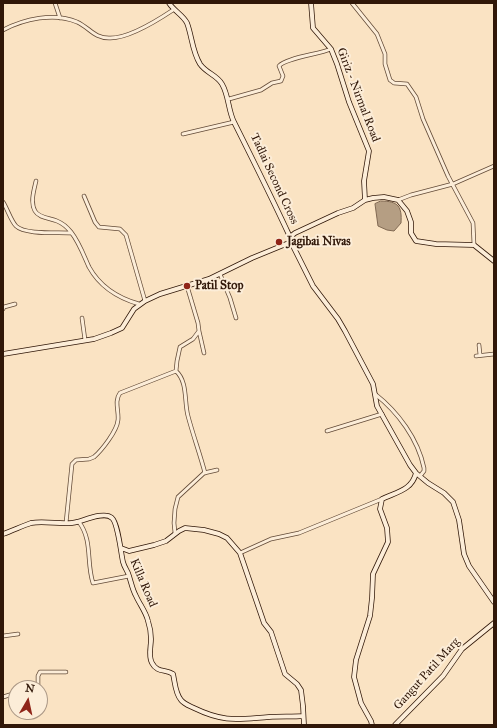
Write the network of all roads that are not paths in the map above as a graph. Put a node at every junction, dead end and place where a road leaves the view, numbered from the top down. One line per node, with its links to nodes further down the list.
1 (55, 3): 6 (street)
2 (169, 3): 5 (street, Tadlai Second Cross)
3 (311, 3): 8 (street, Giriz - Nirmal Road)
4 (352, 3): 14 (street)
5 (173, 10): 6 (street); 9 (street, Tadlai Second Cross)
6 (60, 18): 7 (street)
7 (3, 30)
8 (331, 49): 9 (street); 16 (street, Giriz - Nirmal Road)
9 (229, 99): 10 (street, Tadlai Second Cross)
10 (234, 122): 11 (street); 20 (street, Tadlai Second Cross)
11 (184, 134)
12 (494, 166): 14 (street)
13 (36, 181): 19 (street)
14 (453, 184): 17 (street); 22 (street)
15 (84, 196): 26 (street)
16 (365, 200): 17 (street); 20 (street)
17 (398, 200): 22 (street)
18 (3, 202): 19 (street)
19 (71, 233): 28 (street)
20 (290, 237): 21 (street, Tadlai Second Cross)
21 (291, 242): 24 (street); 39 (street, Tadlai Second Cross)
22 (474, 245): 23 (street)
23 (494, 260)
24 (220, 274): 25 (street); 31 (street)
25 (187, 286): 26 (street); 32 (street)
26 (144, 301): 28 (street)
27 (15, 304): 29 (street)
28 (139, 304): 33 (street)
29 (3, 309)
30 (82, 318): 33 (street)
31 (236, 318)
32 (199, 331): 35 (street); 38 (street)
33 (85, 340): 36 (street)
34 (479, 344): 37 (street)
35 (204, 353)
36 (3, 354)
37 (494, 354)
38 (176, 371): 43 (street); 47 (street)
39 (375, 394): 40 (street, Tadlai Second Cross); 44 (street)
40 (382, 414): 41 (street); 44 (street, Tadlai Second Cross)
41 (327, 431)
42 (217, 470): 43 (street)
43 (206, 473): 48 (street)
44 (418, 474): 45 (street); 53 (street, Tadlai Second Cross)
45 (382, 499): 51 (street); 61 (street)
46 (79, 522): 47 (street); 50 (street); 52 (street)
47 (66, 523): 49 (street)
48 (175, 533): 50 (street, Killa Road); 51 (street, Killa Road)
49 (3, 534)
50 (121, 548): 52 (street, Killa Road)
51 (240, 553): 59 (street, Killa Road)
52 (129, 576): 59 (street, Killa Road)
53 (494, 602)
54 (494, 623): 62 (street, Gangut Patil Marg)
55 (18, 634): 56 (street)
56 (3, 636)
57 (66, 672): 58 (street)
58 (38, 680)
59 (304, 716): 60 (street, Killa Road)
60 (304, 725)
61 (372, 725)
62 (396, 725)

